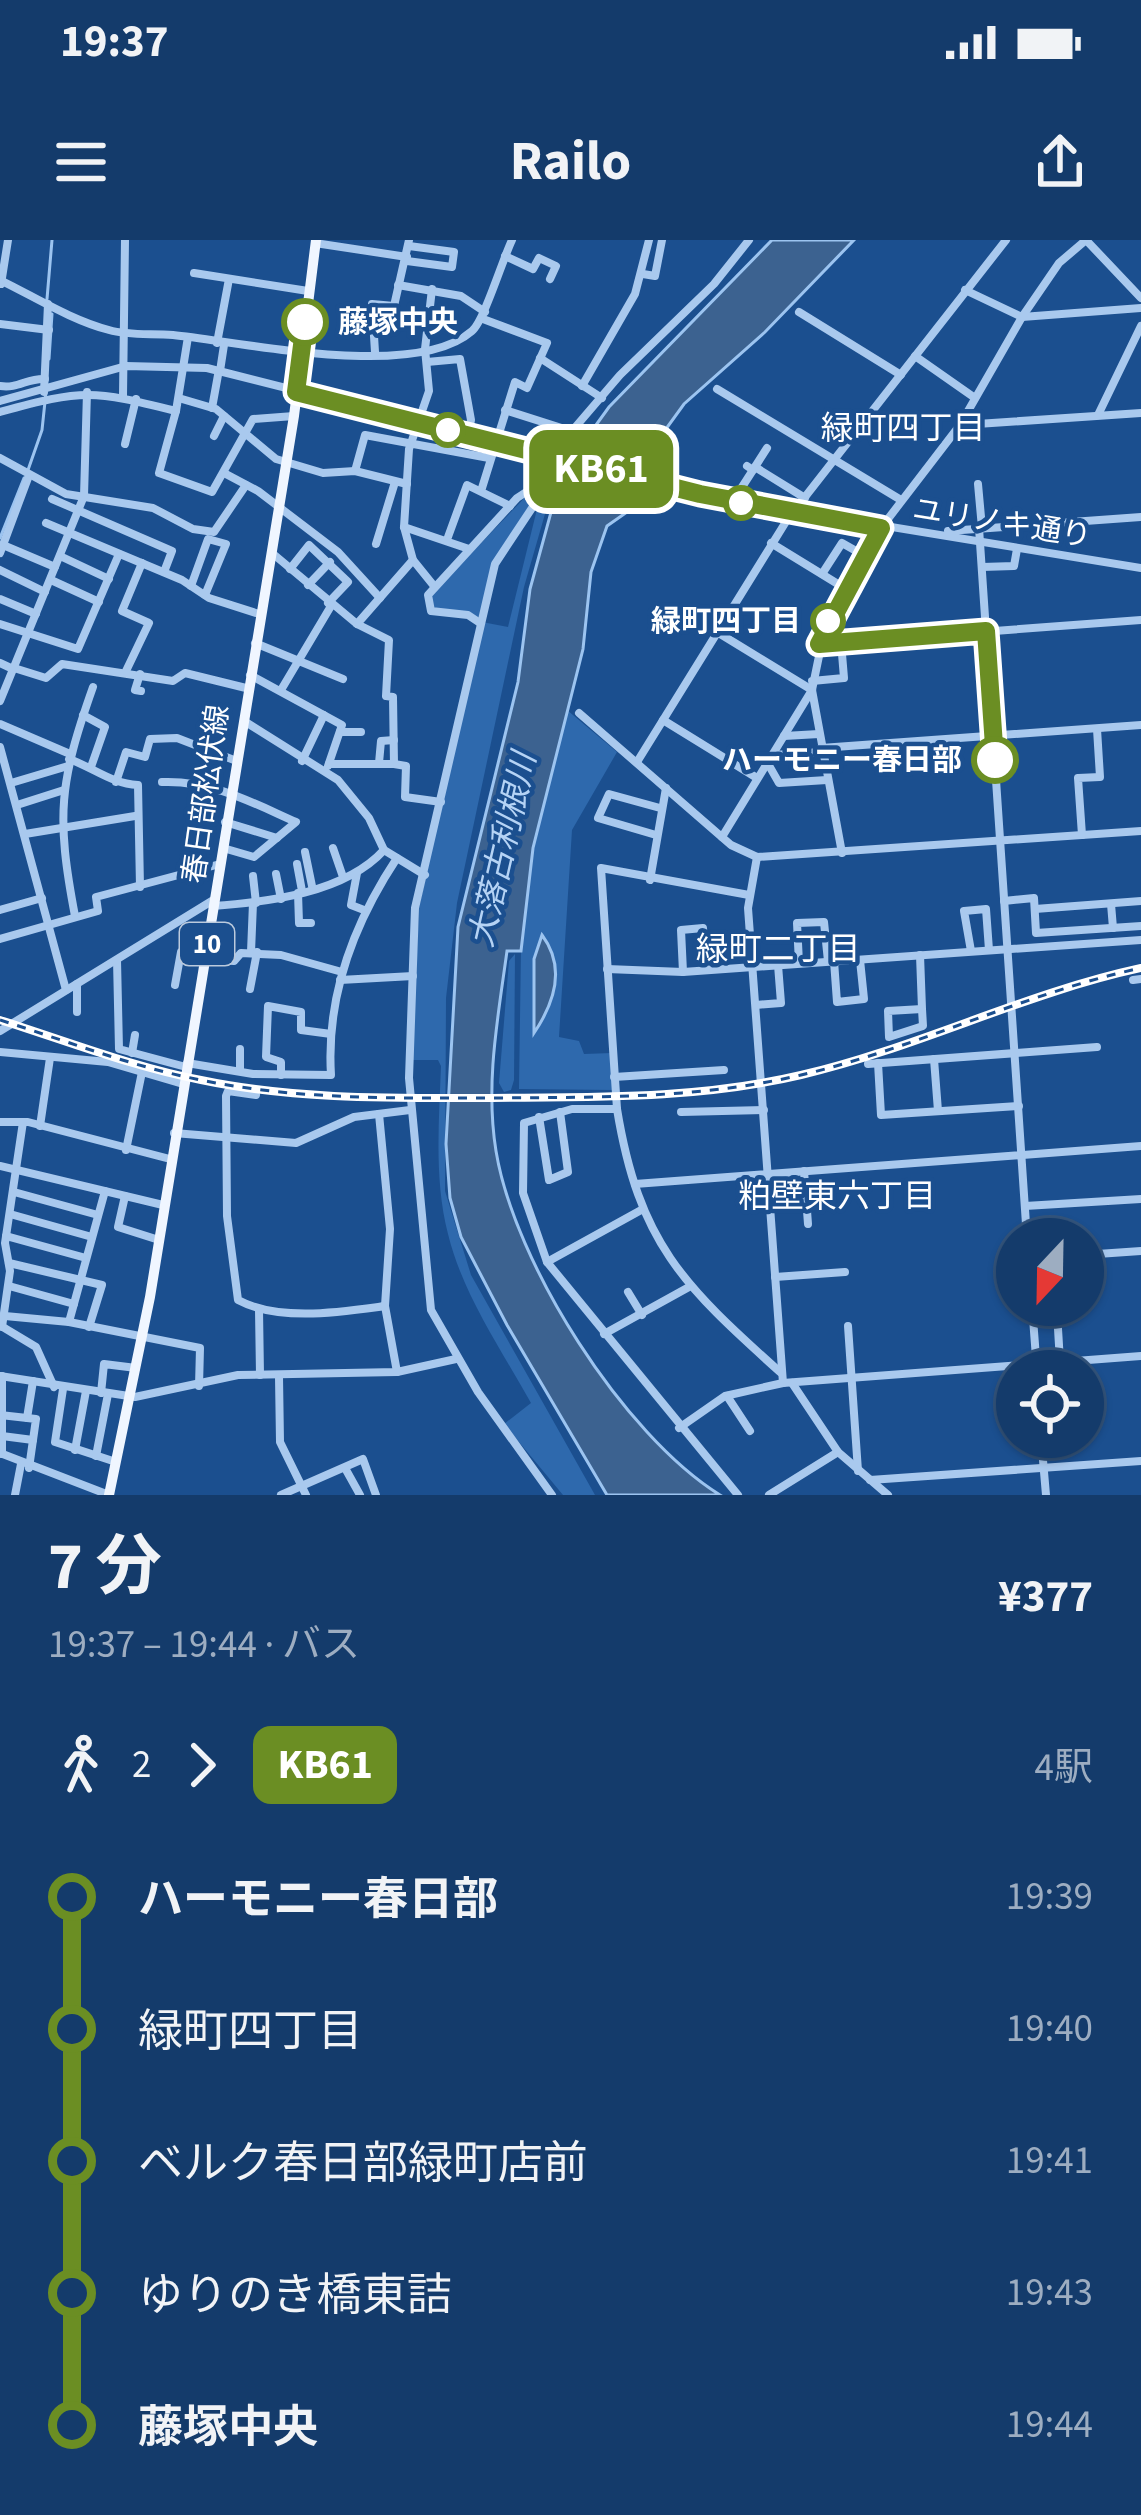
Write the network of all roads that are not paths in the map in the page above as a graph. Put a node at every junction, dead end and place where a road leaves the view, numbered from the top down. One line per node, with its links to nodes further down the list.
1 (8, 240): 15 (street)
2 (125, 240): 29 (street)
3 (512, 240): 10 (street)
4 (649, 240): 12 (street)
5 (662, 240): 12 (street)
6 (1006, 240): 19 (street)
7 (315, 241): 9 (street); 18 (main road, 春日部松伏線 / 10)
8 (745, 241): 49 (street)
9 (408, 251): 9 (street); 16 (street)
10 (504, 256): 14 (street); 24 (street)
11 (194, 273): 13 (street)
12 (643, 274): 43 (street)
13 (229, 279): 18 (street); 31 (street)
14 (550, 279)
15 (1, 282): 21 (street)
16 (398, 284): 17 (street); 33 (street)
17 (432, 289): 24 (street); 32 (street)
18 (308, 290): 34 (main road, 春日部松伏線 / 10)
19 (964, 290): 25 (street); 35 (street)
20 (1141, 298): 25 (street)
21 (48, 304): 28 (street); 29 (street)
22 (1141, 308): 25 (street)
23 (800, 311): 41 (street)
24 (484, 315): 32 (street); 36 (street)
25 (1022, 316): 50 (street)
26 (0, 324): 28 (street)
27 (1141, 326): 59 (street)
28 (49, 330): 45 (street)
29 (123, 333): 30 (street); 39 (street)
30 (188, 337): 31 (street); 38 (street)
31 (221, 344): 34 (street); 40 (street)
32 (425, 349): 33 (street); 37 (street)
33 (375, 352): 34 (street)
34 (302, 353): 47 (main road, 春日部松伏線 / 10)
35 (915, 356): 41 (street); 50 (street)
36 (540, 358): 43 (street); 55 (street)
37 (427, 362): 62 (street); 65 (street)
38 (185, 365): 39 (street, ユリノキ通り); 40 (street, ユリノキ通り); 52 (street)
39 (126, 366): 45 (street, ユリノキ通り); 48 (street)
40 (219, 373): 47 (street, ユリノキ通り); 54 (street)
41 (902, 375): 75 (street)
42 (0, 386): 45 (street)
43 (582, 386): 49 (street)
44 (717, 389): 75 (street)
45 (44, 392): 46 (street); 53 (street); 57 (street)
46 (87, 392): 48 (street); 87 (street)
47 (296, 392): 61 (main road, 春日部松伏線 / 10); 62 (street, ユリノキ通り)
48 (124, 396): 51 (street)
49 (602, 398): 64 (street)
50 (975, 398): 63 (street)
51 (136, 399): 56 (street); 69 (street)
52 (182, 399): 54 (street); 56 (street)
53 (0, 401)
54 (212, 408): 60 (street)
55 (505, 410): 64 (street); 68 (street)
56 (176, 411): 79 (street)
57 (0, 412)
58 (1141, 413): 59 (street)
59 (1098, 415): 63 (street)
60 (225, 416): 66 (street); 67 (street)
61 (294, 416): 67 (street); 76 (main road, 春日部松伏線 / 10)
62 (419, 423): 65 (street, ユリノキ通り); 70 (street)
63 (960, 425): 90 (street)
64 (571, 431): 74 (street)
65 (468, 435): 68 (street, ユリノキ通り)
66 (214, 436)
67 (245, 438): 76 (street); 79 (street)
68 (494, 442): 73 (street); 74 (street, ユリノキ通り)
69 (125, 444)
70 (410, 445): 73 (street); 78 (street); 83 (street)
71 (766, 448): 77 (street)
72 (0, 458): 80 (street)
73 (489, 458): 86 (street)
74 (558, 458): 81 (street); 91 (street, ユリノキ通り)
75 (834, 460): 88 (street); 90 (street)
76 (286, 462): 78 (street); 93 (main road, 春日部松伏線 / 10)
77 (752, 468): 88 (street); 91 (street)
78 (355, 471): 82 (street)
79 (224, 473): 85 (street)
80 (28, 478): 87 (street); 107 (street)
81 (544, 481): 92 (street); 139 (street)
82 (395, 482): 83 (street); 105 (street)
83 (406, 484): 98 (street)
84 (978, 484): 100 (street)
85 (246, 485): 87 (street); 93 (street)
86 (482, 488): 92 (street); 103 (street)
87 (84, 496): 94 (street)
88 (805, 498): 95 (street)
89 (52, 499): 94 (street)
90 (901, 500): 99 (street)
91 (734, 501): 95 (street, ユリノキ通り)
92 (510, 506): 108 (street)
93 (278, 507): 110 (main road, 春日部松伏線 / 10); 132 (street)
94 (79, 510): 102 (street); 122 (street)
95 (792, 514): 99 (street, ユリノキ通り); 104 (street)
96 (1141, 518): 100 (street)
97 (46, 523): 102 (street)
98 (404, 527): 103 (street); 114 (street)
99 (881, 528): 106 (street, ユリノキ通り); 113 (street)
100 (980, 528): 101 (street); 106 (street)
101 (948, 531)
102 (70, 532): 111 (street); 112 (street)
103 (448, 537): 108 (street)
104 (771, 543): 123 (street); 143 (street)
105 (376, 544)
106 (980, 544): 109 (street, ユリノキ通り); 118 (street)
107 (2, 549): 117 (street)
108 (469, 549): 128 (street)
109 (1017, 549): 118 (street); 120 (street, ユリノキ通り)
110 (271, 552): 119 (street); 137 (main road, 春日部松伏線 / 10)
111 (119, 554): 116 (street); 124 (street)
112 (60, 556): 117 (street); 124 (street)
113 (865, 556): 123 (street); 129 (street)
114 (413, 560): 128 (street); 132 (street)
115 (329, 562): 119 (street); 126 (street); 135 (street)
116 (142, 563): 122 (street); 151 (street)
117 (56, 567): 125 (street)
118 (982, 567): 142 (street)
119 (290, 568): 126 (street)
120 (1141, 568)
121 (0, 570): 130 (street)
122 (164, 572): 127 (street)
123 (822, 574): 129 (street)
124 (109, 579): 134 (street)
125 (50, 580): 130 (street); 134 (street)
126 (308, 585): 135 (street)
127 (191, 586): 131 (street); 131 (street)
128 (434, 586): 139 (street)
129 (846, 589): 147 (street)
130 (45, 592): 136 (street)
131 (205, 595): 137 (street)
132 (380, 598): 141 (street)
133 (0, 599): 136 (street)
134 (99, 602): 144 (street)
135 (329, 605): 141 (street); 148 (street)
136 (36, 614): 144 (street)
137 (259, 614): 146 (main road, 春日部松伏線 / 10)
138 (1141, 620): 142 (street)
139 (481, 623): 194 (street)
140 (0, 624): 144 (street)
141 (356, 624): 174 (street)
142 (986, 631): 145 (street); 173 (street)
143 (717, 632): 155 (street); 165 (street)
144 (27, 636): 150 (street)
145 (841, 642): 147 (street); 155 (street)
146 (254, 643): 148 (street); 153 (main road, 春日部松伏線 / 10)
147 (819, 644): 155 (street)
148 (296, 660): 154 (street); 159 (street)
149 (0, 663): 150 (street)
150 (14, 668): 151 (street); 160 (street)
151 (126, 671): 152 (street)
152 (140, 674): 157 (street); 158 (street)
153 (248, 674): 157 (main road, 春日部松伏線 / 10); 159 (street)
154 (344, 679)
155 (812, 686): 171 (street); 172 (street)
156 (93, 687): 162 (street)
157 (246, 688): 164 (main road, 春日部松伏線 / 10)
158 (141, 691)
159 (281, 691): 163 (street)
160 (1, 695)
161 (579, 713): 181 (street)
162 (83, 715): 178 (street); 184 (street)
163 (324, 715): 169 (street); 180 (street)
164 (241, 720): 179 (main road, 春日部松伏線 / 10); 180 (street)
165 (663, 720): 181 (street); 186 (street)
166 (0, 724): 178 (street)
167 (1141, 725): 168 (street)
168 (1097, 729): 173 (street); 202 (street)
169 (340, 732): 170 (street); 185 (street)
170 (361, 732)
171 (818, 734): 172 (street); 176 (street)
172 (783, 736): 177 (street)
173 (993, 736): 176 (street); 206 (street)
174 (394, 740): 182 (street); 183 (street)
175 (0, 750): 190 (street)
176 (821, 750): 177 (street); 187 (street)
177 (770, 759): 186 (street); 187 (street)
178 (69, 760): 184 (street); 190 (street); 192 (street)
179 (234, 760): 188 (street); 193 (main road, 春日部松伏線 / 10)
180 (302, 761): 185 (street)
181 (637, 762): 191 (street)
182 (380, 763): 183 (street); 185 (street)
183 (394, 764): 194 (street)
184 (91, 767): 188 (street)
185 (328, 769): 209 (street)
186 (758, 778): 205 (street)
187 (827, 780): 211 (street)
188 (116, 782): 197 (street)
189 (161, 782): 193 (street)
190 (11, 784): 195 (street)
191 (666, 788): 196 (street); 205 (street)
192 (64, 790): 195 (street); 199 (street)
193 (230, 792): 198 (main road, 春日部松伏線 / 10); 204 (street)
194 (441, 802): 218 (street)
195 (17, 805): 201 (street)
196 (660, 808): 203 (street); 203 (street)
197 (135, 816): 199 (street); 224 (street)
198 (225, 822): 204 (street); 207 (main road, 春日部松伏線 / 10)
199 (60, 824): 201 (street); 237 (street)
200 (1141, 831): 202 (street)
201 (25, 833): 227 (street)
202 (1082, 835): 206 (street)
203 (656, 836): 222 (street)
204 (279, 838): 207 (street)
205 (722, 838): 212 (street)
206 (1000, 841): 211 (street); 229 (street)
207 (222, 848): 214 (main road, 春日部松伏線 / 10)
208 (333, 848): 220 (street)
209 (384, 850): 213 (street); 216 (street)
210 (305, 852): 225 (street)
211 (842, 853): 212 (street)
212 (757, 857): 226 (street)
213 (397, 858): 218 (street); 236 (street)
214 (220, 864): 224 (street); 230 (main road, 春日部松伏線 / 10)
215 (297, 864): 221 (street)
216 (357, 871): 220 (street); 236 (street)
217 (276, 874): 223 (street)
218 (424, 874): 260 (street)
219 (254, 876): 232 (street)
220 (343, 877): 225 (street)
221 (300, 879): 223 (street); 225 (street)
222 (650, 880): 226 (street); 256 (street)
223 (278, 885): 228 (street)
224 (140, 887): 237 (street)
225 (304, 890): 228 (street); 238 (street)
226 (749, 895): 255 (street)
227 (42, 898): 235 (street); 239 (street)
228 (280, 898): 232 (street)
229 (1004, 901): 234 (street); 244 (street)
230 (214, 902): 232 (street); 249 (main road, 春日部松伏線 / 10); 250 (street)
231 (1141, 902): 233 (street)
232 (254, 903): 246 (street)
233 (1111, 904): 234 (street); 241 (street)
234 (1034, 909): 241 (street)
235 (0, 910)
236 (364, 910): 259 (street)
237 (75, 916): 239 (street)
238 (311, 923)
239 (49, 924): 242 (street); 264 (street)
240 (1141, 926): 241 (street)
241 (1113, 928)
242 (0, 938)
243 (1141, 940): 244 (street)
244 (1007, 949): 245 (street); 275 (street)
245 (988, 950): 247 (street); 247 (street)
246 (254, 952): 249 (street); 259 (street); 263 (street)
247 (971, 952): 248 (street)
248 (920, 955): 251 (street); 266 (street)
249 (204, 957): 262 (street); 278 (main road, 春日部松伏線 / 10)
250 (117, 958): 261 (street); 274 (street)
251 (860, 960): 252 (street); 252 (street)
252 (831, 961): 253 (street); 253 (street)
253 (799, 963): 254 (street)
254 (778, 965): 255 (street); 265 (street)
255 (753, 967): 257 (street); 265 (street)
256 (607, 969): 258 (street); 283 (street)
257 (706, 970): 258 (street); 258 (street)
258 (683, 972)
259 (341, 976): 260 (street); 269 (street)
260 (413, 976): 288 (street)
261 (76, 984): 264 (street); 267 (street)
262 (175, 985)
263 (250, 988)
264 (66, 990): 268 (street)
265 (756, 1005): 289 (street)
266 (922, 1009): 266 (street)
267 (77, 1012)
268 (0, 1031)
269 (331, 1034): 282 (street); 282 (street)
270 (135, 1035): 274 (street)
271 (1097, 1047): 275 (street)
272 (240, 1049): 280 (street)
273 (0, 1052): 276 (street)
274 (133, 1053): 278 (street)
275 (1015, 1053): 277 (street); 286 (street)
276 (50, 1058): 281 (street); 297 (street)
277 (934, 1059): 290 (street); 290 (street)
278 (186, 1065): 280 (street); 284 (main road, 春日部松伏線 / 10)
279 (724, 1070): 283 (street)
280 (240, 1071): 282 (street)
281 (142, 1072): 284 (street); 301 (street)
282 (281, 1076)
283 (614, 1077): 287 (street)
284 (183, 1084): 298 (main road, 春日部松伏線 / 10)
285 (256, 1095): 299 (street)
286 (1019, 1106): 290 (street); 302 (street)
287 (617, 1109): 291 (street); 308 (street)
288 (410, 1110): 293 (street); 345 (street)
289 (764, 1110): 292 (street); 307 (street)
290 (938, 1111)
291 (560, 1112): 294 (street); 294 (street)
292 (681, 1112)
293 (379, 1114): 299 (street); 335 (street)
294 (539, 1118): 327 (street)
295 (0, 1121): 296 (street)
296 (23, 1122): 297 (street); 305 (street)
297 (40, 1126): 301 (street)
298 (174, 1133): 299 (street); 303 (main road, 春日部松伏線 / 10)
299 (228, 1141): 336 (street)
300 (1141, 1146): 302 (street)
301 (126, 1150): 303 (street)
302 (1023, 1155): 306 (street); 314 (street)
303 (170, 1159): 313 (main road, 春日部松伏線 / 10)
304 (0, 1166): 305 (street)
305 (18, 1166): 309 (street); 310 (street)
306 (804, 1171): 307 (street); 319 (street)
307 (770, 1173): 308 (street); 329 (street)
308 (635, 1184): 315 (street)
309 (105, 1191): 311 (street); 317 (street)
310 (14, 1192): 316 (street); 317 (street)
311 (125, 1196): 313 (street); 322 (street)
312 (1141, 1198): 314 (street)
313 (164, 1205): 322 (main road, 春日部松伏線 / 10)
314 (1024, 1206): 318 (street)
315 (643, 1209): 327 (street); 332 (street)
316 (10, 1214): 320 (street); 321 (street)
317 (98, 1215): 321 (street)
318 (1025, 1218)
319 (808, 1224)
320 (5, 1230): 325 (street); 326 (street)
321 (92, 1237): 326 (street)
322 (159, 1240): 343 (main road, 春日部松伏線 / 10)
323 (1141, 1251): 324 (street)
324 (1104, 1254)
325 (5, 1257): 330 (street); 331 (street)
326 (86, 1258): 330 (street)
327 (547, 1262): 342 (street)
328 (845, 1272): 329 (street)
329 (775, 1277): 350 (street)
330 (80, 1282): 334 (street); 341 (street)
331 (9, 1286): 334 (street); 339 (street)
332 (689, 1287): 337 (street); 350 (street)
333 (628, 1292): 337 (street)
334 (74, 1304): 338 (street)
335 (386, 1306): 336 (street); 349 (street)
336 (260, 1310): 351 (street)
337 (642, 1315): 342 (street)
338 (69, 1322): 339 (street); 341 (street)
339 (2, 1323): 358 (street)
340 (848, 1326): 354 (street)
341 (89, 1327): 343 (street)
342 (604, 1334): 365 (street)
343 (142, 1339): 347 (main road, 春日部松伏線 / 10); 357 (street)
344 (1141, 1356): 346 (street)
345 (456, 1359): 349 (street); 382 (street)
346 (1104, 1359)
347 (136, 1368): 360 (street); 361 (main road, 春日部松伏線 / 10)
348 (996, 1369): 354 (street)
349 (397, 1372): 353 (street)
350 (780, 1372): 356 (street)
351 (260, 1375): 353 (street); 357 (street)
352 (1, 1376): 355 (street); 363 (street)
353 (279, 1377): 381 (street)
354 (850, 1377): 356 (street); 379 (street)
355 (33, 1381): 358 (street); 364 (street)
356 (786, 1383): 362 (street); 370 (street)
357 (199, 1386): 361 (street)
358 (58, 1388): 359 (street); 369 (street)
359 (86, 1391): 360 (street); 369 (street)
360 (104, 1394): 361 (street); 372 (street)
361 (130, 1396): 375 (main road, 春日部松伏線 / 10)
362 (728, 1396): 365 (street); 366 (street)
363 (0, 1415): 364 (street); 367 (street)
364 (27, 1418): 368 (street)
365 (679, 1428): 388 (street)
366 (750, 1431)
367 (2, 1436): 368 (street); 371 (street)
368 (33, 1440): 376 (street)
369 (75, 1450): 372 (street)
370 (838, 1452): 379 (street); 389 (street)
371 (1, 1454): 376 (street)
372 (96, 1456): 375 (street)
373 (1043, 1458): 377 (street)
374 (1141, 1461): 377 (street)
375 (116, 1462): 384 (main road, 春日部松伏線 / 10)
376 (25, 1466): 383 (street); 384 (street)
377 (1044, 1467): 380 (street); 391 (street)
378 (345, 1468): 381 (street); 386 (street); 387 (street)
379 (858, 1473): 380 (street)
380 (870, 1480): 390 (street)
381 (305, 1492): 385 (street)
382 (553, 1494)
383 (15, 1495)
384 (109, 1495)
385 (281, 1495)
386 (360, 1495)
387 (376, 1495)
388 (738, 1495)
389 (770, 1495)
390 (888, 1495)
391 (1046, 1495)

